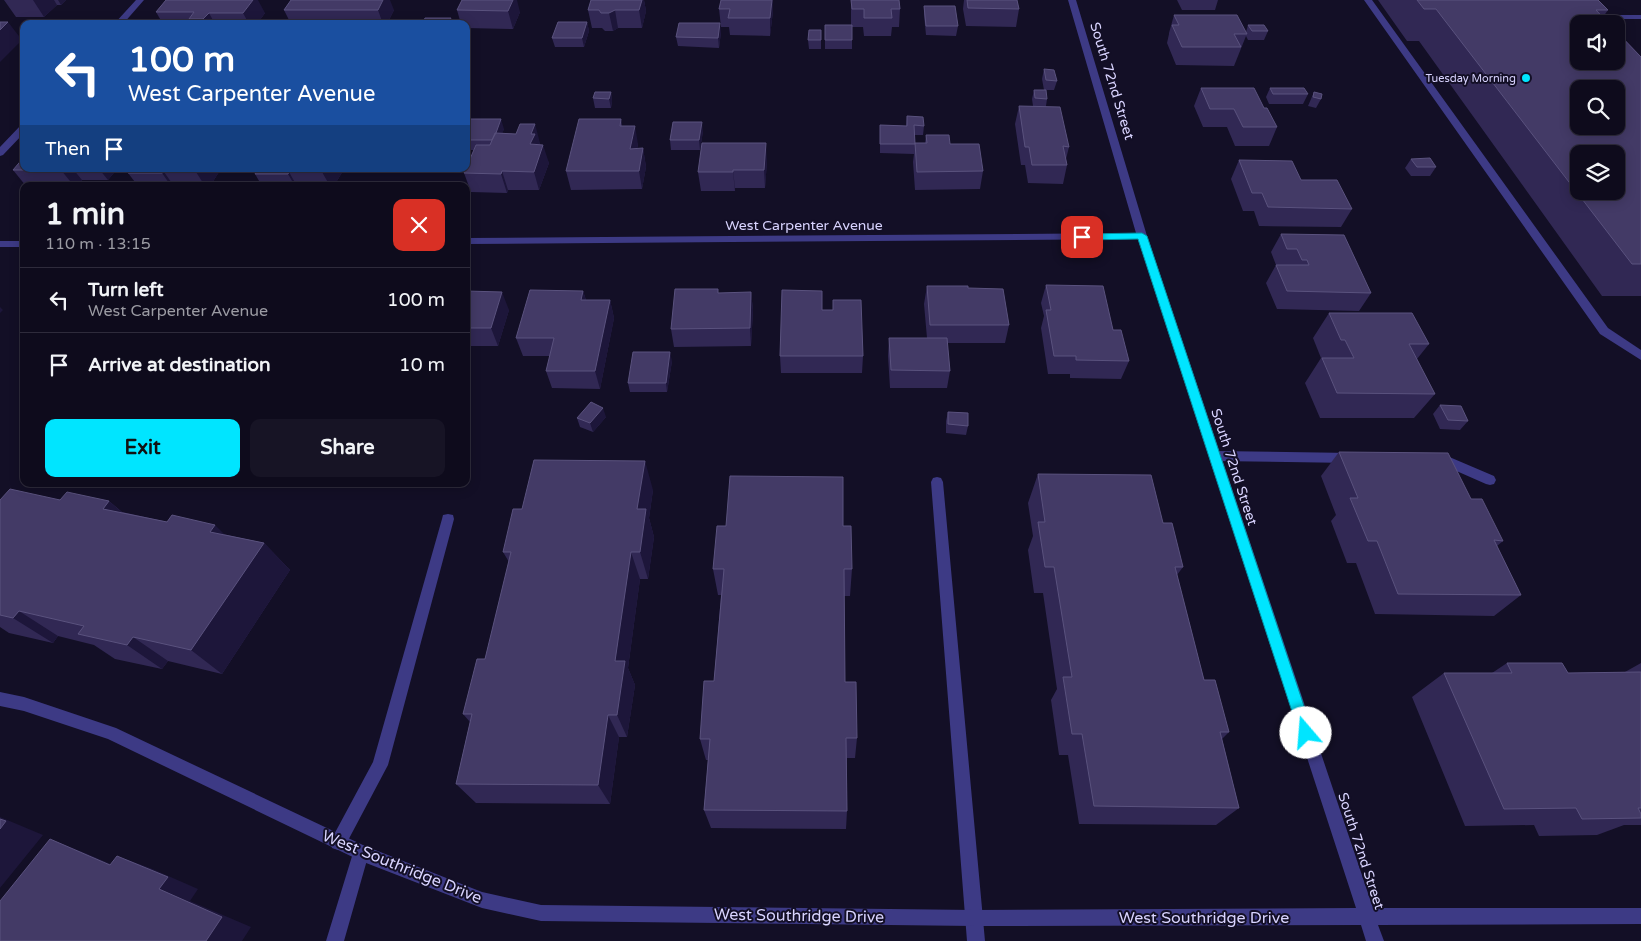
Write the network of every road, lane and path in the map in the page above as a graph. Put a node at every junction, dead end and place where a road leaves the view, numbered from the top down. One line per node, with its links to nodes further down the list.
1 (140, 0): 6 (street)
2 (1072, 0): 9 (street, South 72nd Street)
3 (1368, 0): 13 (street)
4 (1625, 17): 5 (street)
5 (1641, 17)
6 (122, 20)
7 (20, 131): 8 (street)
8 (0, 153)
9 (1142, 236): 10 (street, West Carpenter Avenue); 14 (street, South 72nd Street)
10 (470, 241)
11 (0, 244): 12 (street)
12 (20, 244)
13 (1641, 356)
14 (1214, 456): 15 (street); 24 (street, South 72nd Street)
15 (1364, 458)
16 (1423, 458): 17 (street)
17 (1490, 480)
18 (937, 482): 25 (street)
19 (448, 519): 21 (street)
20 (0, 699): 21 (street, West Southridge Drive)
21 (338, 842): 22 (street, West Southridge Drive)
22 (361, 853): 25 (street, West Southridge Drive); 26 (street)
23 (1641, 916): 24 (street, West Southridge Drive)
24 (1367, 917): 25 (street, West Southridge Drive); 28 (street, South 72nd Street)
25 (974, 918): 27 (street)
26 (335, 941)
27 (976, 941)
28 (1375, 941)

